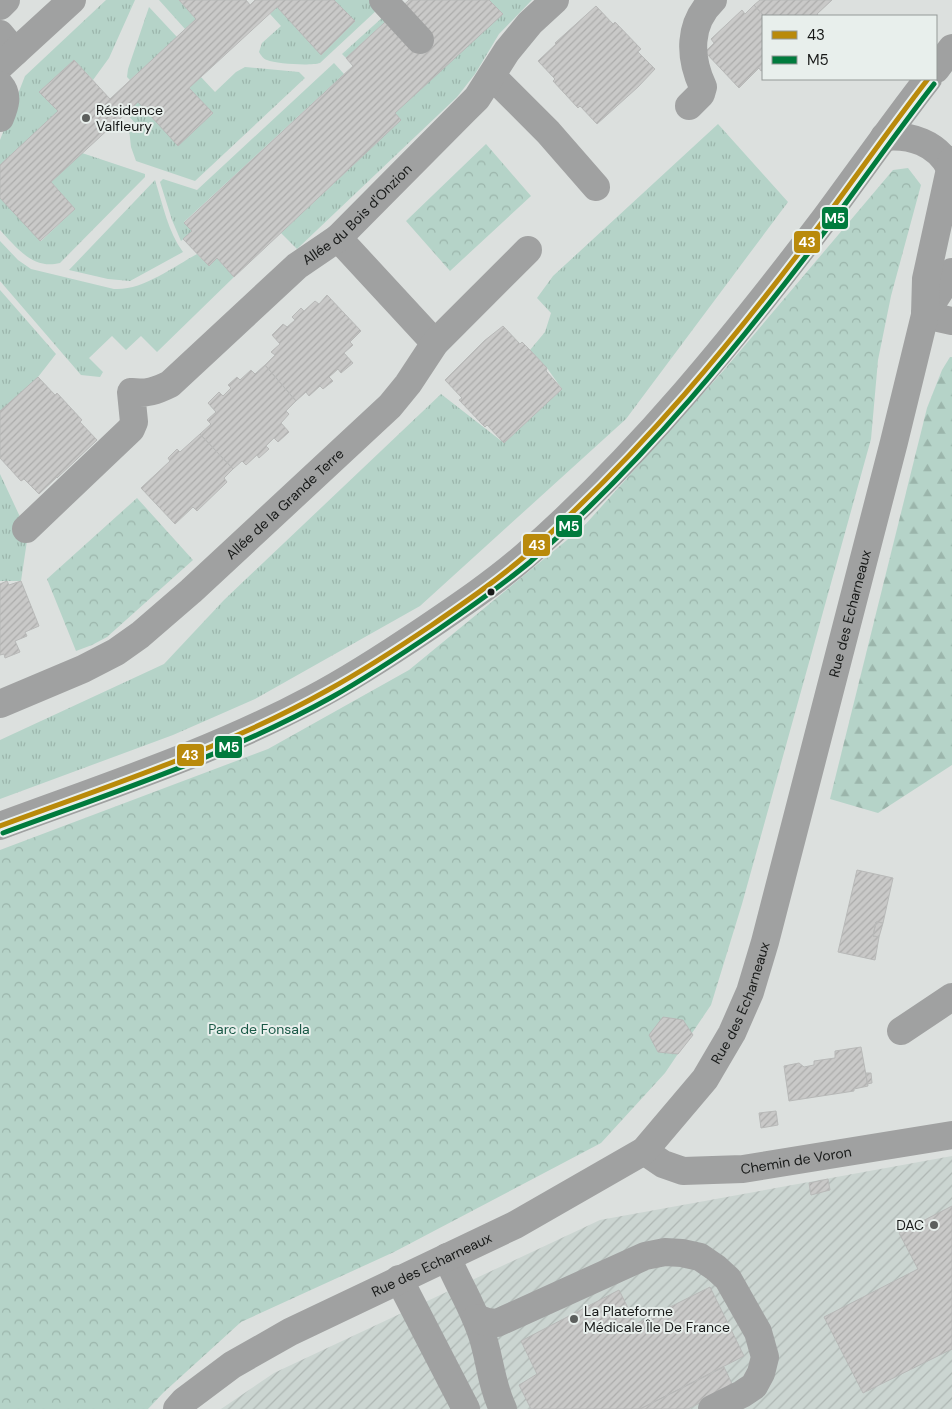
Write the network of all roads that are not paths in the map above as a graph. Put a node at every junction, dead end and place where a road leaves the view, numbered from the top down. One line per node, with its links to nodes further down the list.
1 (6, 0): 6 (street)
2 (72, 0): 9 (street)
3 (383, 0): 7 (street)
4 (555, 0): 11 (street, Allée du Bois d'Onzion)
5 (713, 0): 14 (street)
6 (0, 6)
7 (420, 40)
8 (952, 48): 10 (street)
9 (5, 51)
10 (937, 68)
11 (492, 76): 18 (street); 19 (street, Allée du Bois d'Onzion)
12 (927, 80): 16 (street)
13 (0, 85): 15 (street)
14 (689, 106)
15 (0, 118)
16 (884, 137): 17 (street); 27 (street)
17 (951, 164): 22 (street, Rue des Echarneaux)
18 (596, 187)
19 (338, 238): 24 (street); 25 (street, Allée du Bois d'Onzion)
20 (528, 250): 24 (street, Allée de la Grande Terre)
21 (952, 272): 22 (street, Rue des Echarneaux)
22 (925, 315): 23 (street); 31 (street, Rue des Echarneaux)
23 (952, 321)
24 (435, 343): 26 (street, Allée de la Grande Terre)
25 (26, 530)
26 (0, 704)
27 (0, 826)
28 (952, 997): 29 (street)
29 (900, 1031)
30 (952, 1135): 31 (street, Chemin de Voron)
31 (644, 1151): 32 (street, Rue des Echarneaux)
32 (447, 1257): 33 (street, Rue des Echarneaux); 34 (street)
33 (399, 1279): 35 (street, Rue des Echarneaux); 36 (street)
34 (476, 1318): 37 (street); 38 (street)
35 (177, 1409)
36 (466, 1409)
37 (503, 1409)
38 (712, 1409)

